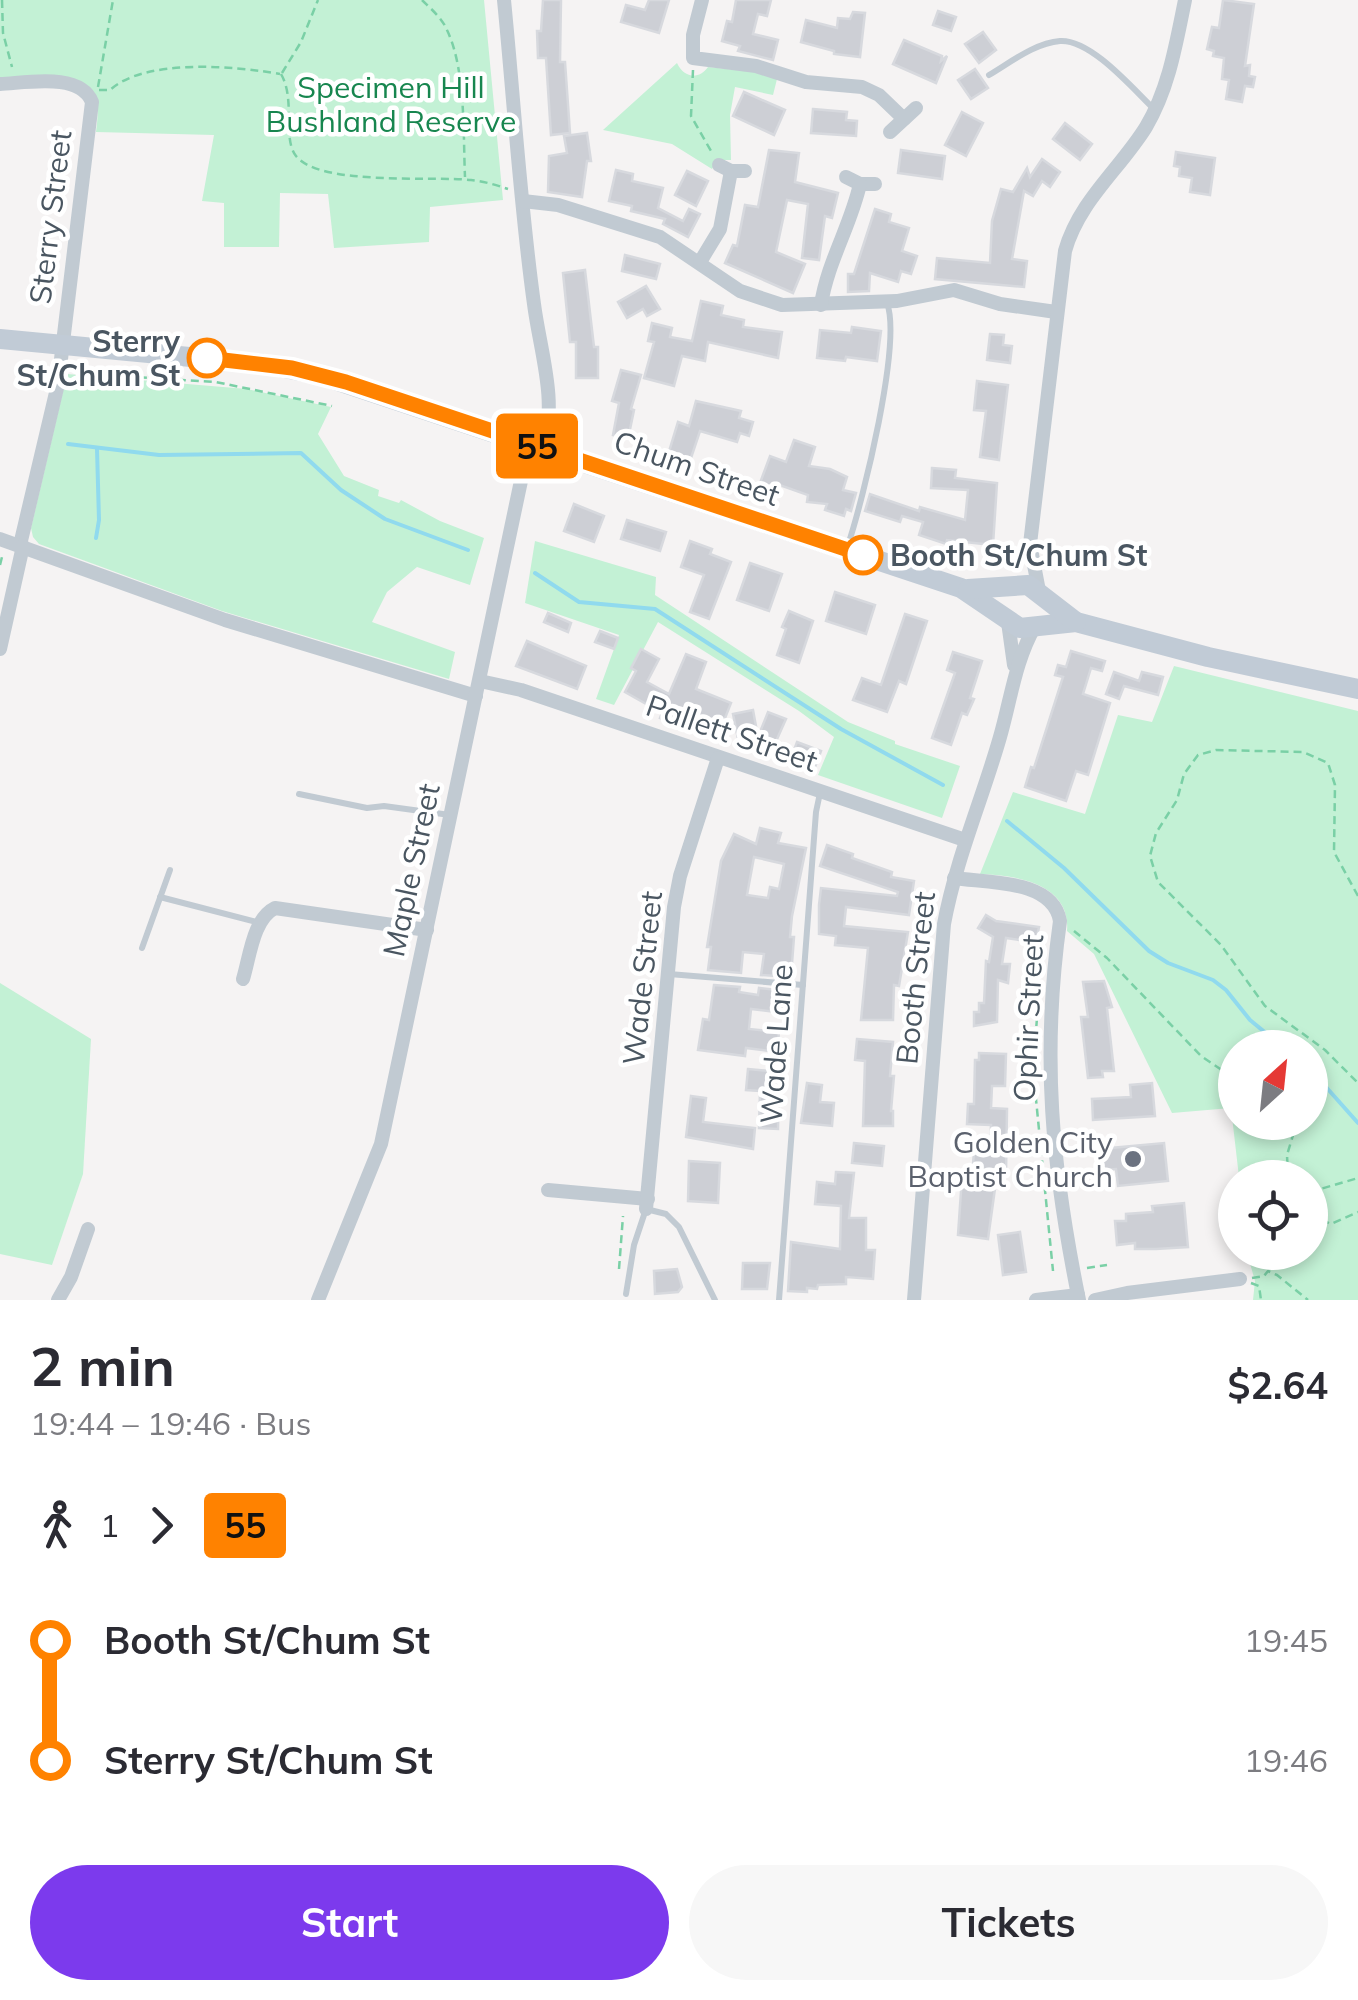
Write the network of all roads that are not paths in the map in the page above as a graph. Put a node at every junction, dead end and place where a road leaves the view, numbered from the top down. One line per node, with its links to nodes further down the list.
1 (504, 0): 10 (street, Maple Street)
2 (702, 0): 7 (street)
3 (1184, 0): 6 (street)
4 (989, 75): 6 (lane)
5 (0, 84): 16 (street, Sterry Street)
6 (1155, 110): 14 (street)
7 (890, 132)
8 (732, 169): 11 (street)
9 (860, 182): 13 (street)
10 (523, 198): 11 (street); 17 (street, Maple Street)
11 (700, 262): 13 (street)
12 (886, 302): 13 (street); 14 (street); 21 (lane)
13 (821, 305)
14 (1056, 312): 19 (street)
15 (0, 339): 16 (street, Chum Street)
16 (63, 345): 17 (street, Chum Street); 20 (street, Sterry Street)
17 (536, 445): 21 (street, Chum Street); 30 (street, Maple Street)
18 (2, 544): 20 (street, Pallett Street)
19 (1030, 544): 22 (street); 24 (street)
20 (21, 545): 28 (street, Sterry Street); 30 (street, Pallett Street)
21 (846, 550): 23 (street, Chum Street)
22 (1011, 587): 23 (street, Chum Street); 24 (street); 25 (street)
23 (962, 588): 25 (street, Chum Street)
24 (1041, 593): 26 (street); 27 (street)
25 (1007, 620): 27 (street); 29 (street, Booth Street)
26 (1076, 622): 27 (street); 31 (street)
27 (1036, 625): 29 (street, Booth Street)
28 (0, 649)
29 (1015, 671): 36 (street, Booth Street)
30 (478, 688): 32 (street, Pallett Street); 35 (street, Maple Street)
31 (1358, 689)
32 (718, 758): 33 (street, Pallett Street); 43 (street, Wade Street)
33 (820, 792): 36 (street, Pallett Street); 45 (lane, Wade Lane)
34 (299, 794): 35 (lane)
35 (451, 815): 41 (street, Maple Street)
36 (965, 840): 38 (street, Booth Street)
37 (170, 870): 39 (lane)
38 (954, 878): 51 (street, Ophir Street); 56 (street, Booth Street)
39 (160, 897): 40 (lane); 42 (lane)
40 (260, 923): 41 (street); 44 (street)
41 (427, 930): 53 (street, Maple Street)
42 (142, 948)
43 (668, 974): 45 (lane); 47 (street, Wade Street)
44 (244, 978)
45 (803, 985): 55 (lane, Wade Lane)
46 (548, 1190): 47 (street)
47 (647, 1204): 50 (lane, Wade Street); 54 (lane)
48 (88, 1229): 52 (street)
49 (1240, 1279): 58 (street)
50 (626, 1294)
51 (1079, 1298): 57 (street)
52 (58, 1300)
53 (318, 1300)
54 (714, 1300)
55 (779, 1300)
56 (914, 1300)
57 (1036, 1300)
58 (1095, 1300)

